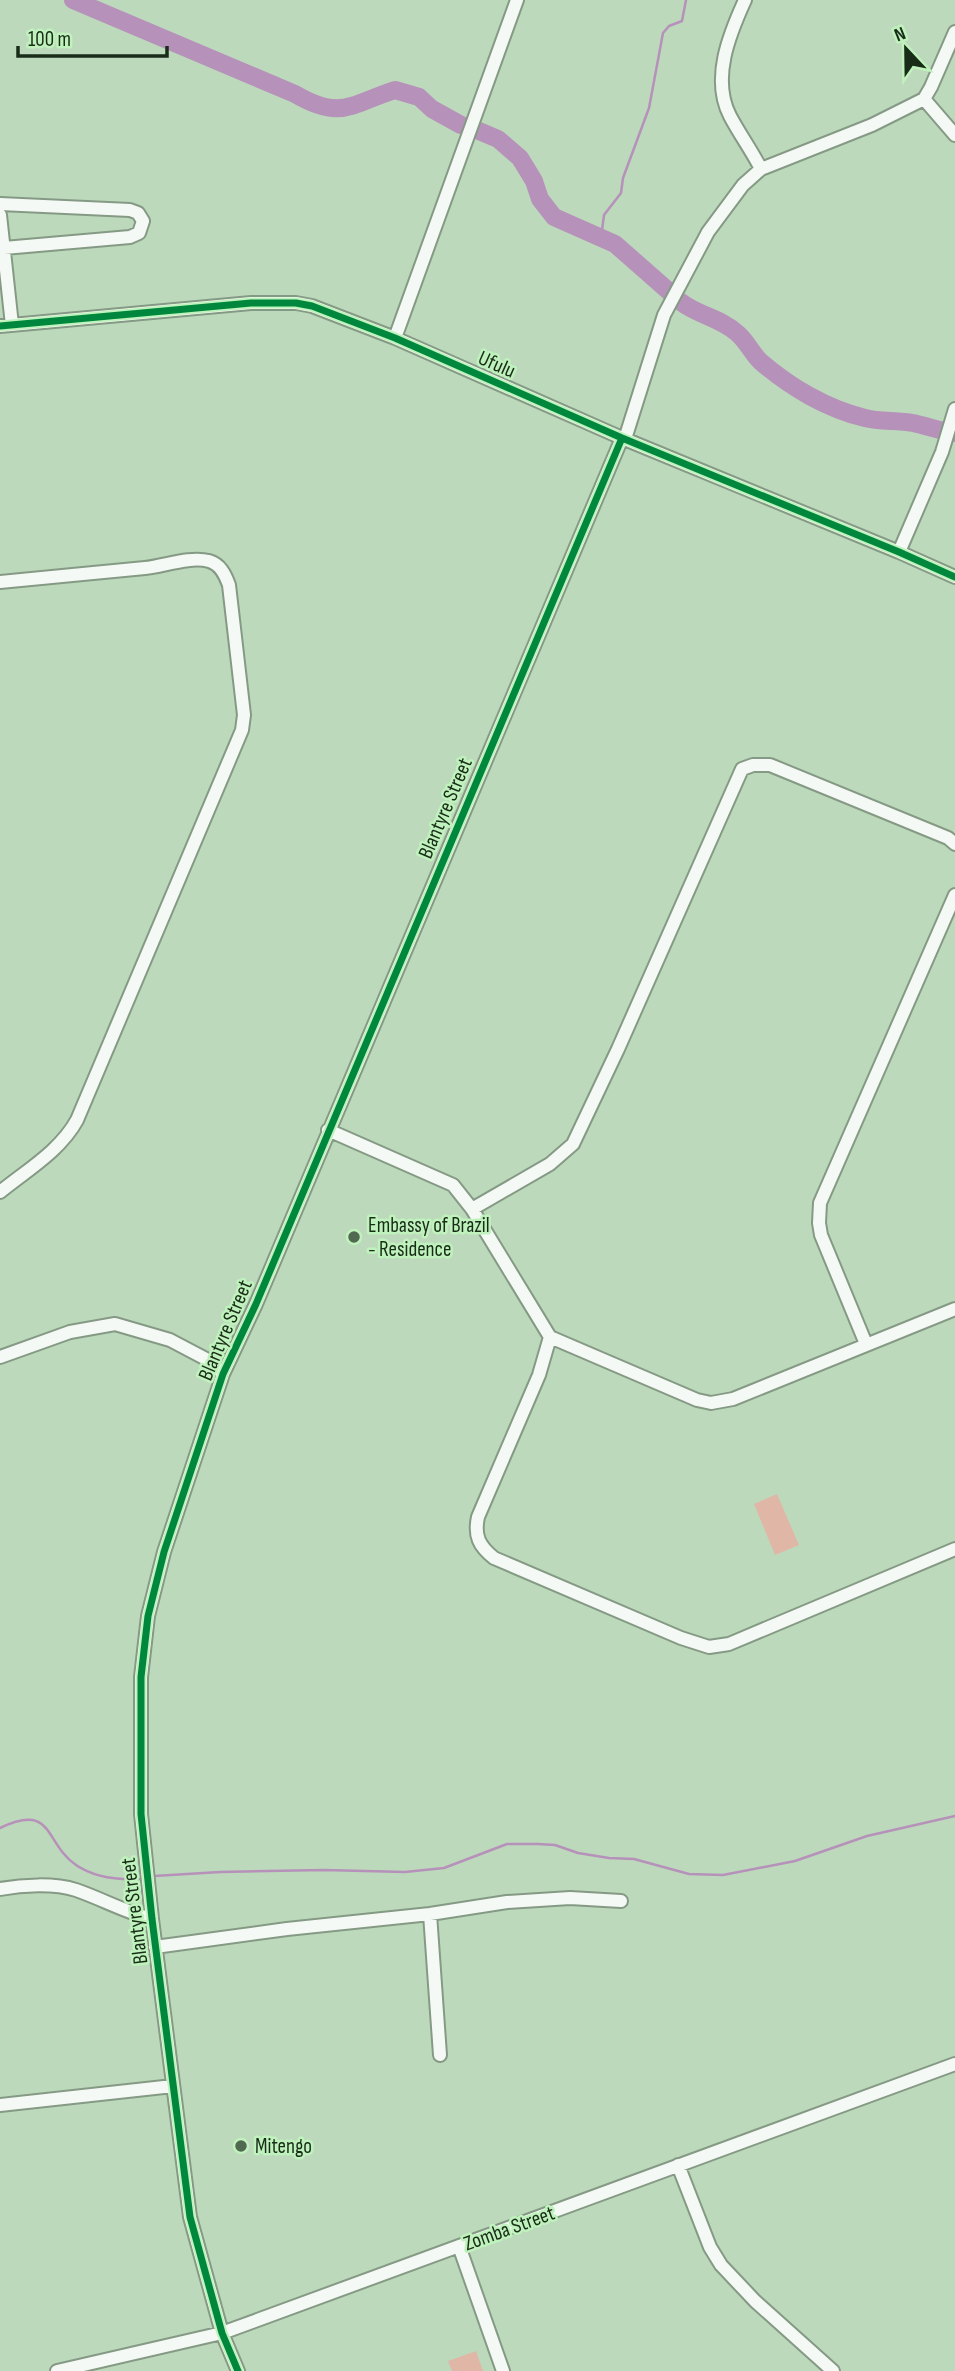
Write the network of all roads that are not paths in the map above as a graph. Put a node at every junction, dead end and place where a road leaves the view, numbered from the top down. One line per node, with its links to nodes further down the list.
1 (517, 0): 11 (street)
2 (745, 0): 6 (street)
3 (955, 32): 4 (street)
4 (924, 99): 5 (street); 6 (street)
5 (955, 135)
6 (761, 169): 13 (street, Blantyre Street)
7 (0, 204): 9 (street)
8 (0, 215): 9 (street)
9 (4, 248): 10 (street)
10 (6, 325): 11 (street, Ufulu)
11 (395, 338): 13 (street, Ufulu)
12 (954, 411): 14 (street)
13 (624, 439): 14 (street, Ufulu); 19 (street, Blantyre Street)
14 (899, 552): 15 (street, Ufulu)
15 (955, 577)
16 (0, 582): 20 (street)
17 (955, 844): 21 (street)
18 (955, 895): 24 (street)
19 (328, 1130): 21 (street); 26 (street, Blantyre Street)
20 (0, 1192)
21 (472, 1209): 23 (street)
22 (955, 1309): 24 (street)
23 (550, 1337): 24 (street); 27 (street)
24 (866, 1344)
25 (0, 1357): 26 (street)
26 (223, 1374): 31 (street, Blantyre Street)
27 (955, 1549)
28 (0, 1889): 31 (street)
29 (621, 1901): 30 (street)
30 (430, 1914): 32 (street); 33 (street)
31 (152, 1919): 32 (street, Blantyre Street)
32 (155, 1947): 35 (street, Blantyre Street)
33 (440, 2055)
34 (955, 2064): 37 (street, Zomba Street)
35 (173, 2087): 36 (street); 39 (street, Blantyre Street)
36 (0, 2105)
37 (678, 2165): 38 (street, Zomba Street); 43 (street)
38 (459, 2246): 39 (street, Zomba Street); 42 (street)
39 (222, 2333): 40 (street, Zomba Street); 41 (street, Blantyre Street)
40 (57, 2371)
41 (238, 2371)
42 (503, 2371)
43 (833, 2371)

